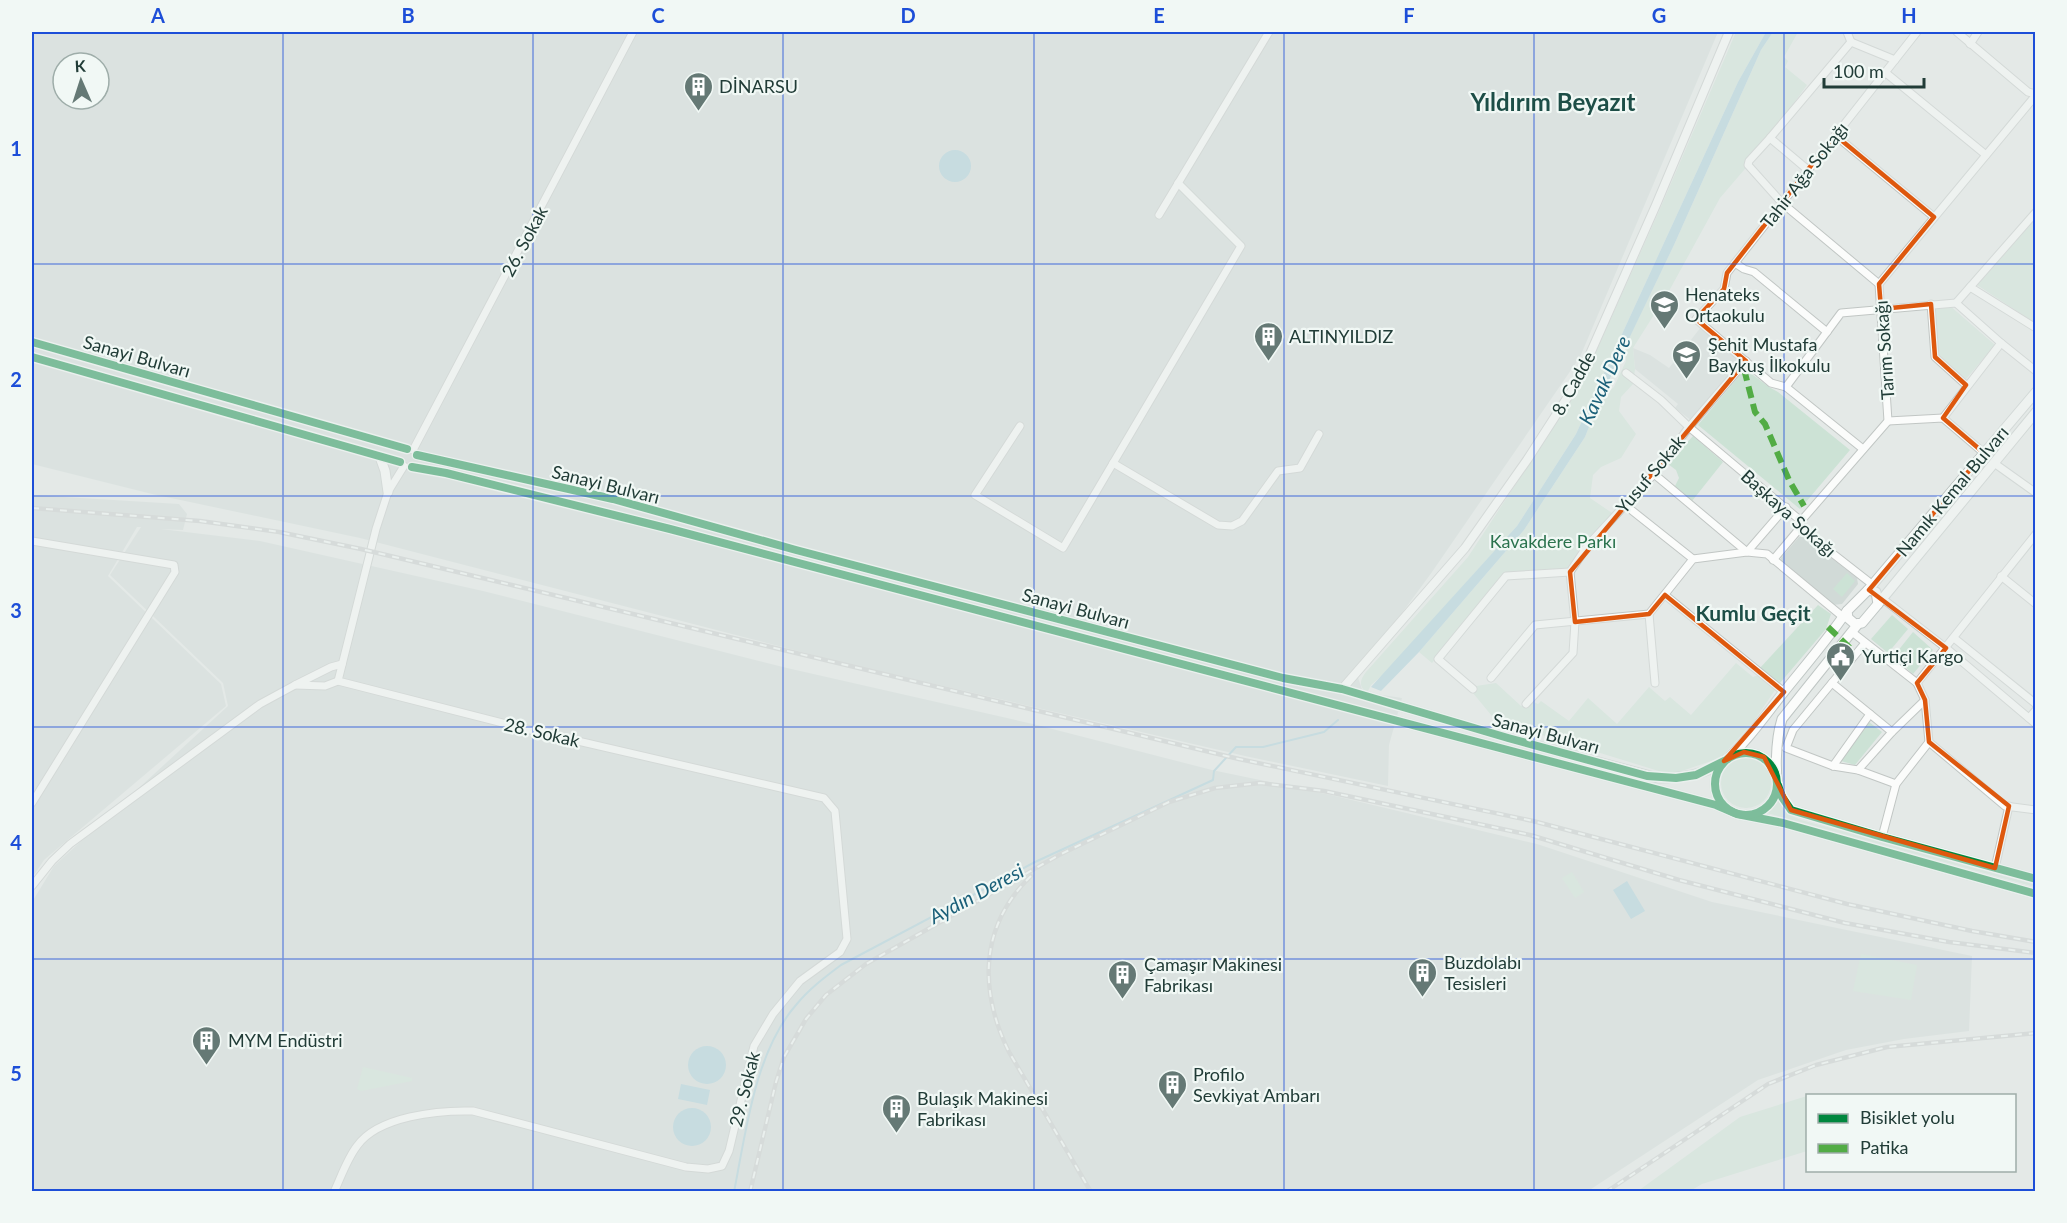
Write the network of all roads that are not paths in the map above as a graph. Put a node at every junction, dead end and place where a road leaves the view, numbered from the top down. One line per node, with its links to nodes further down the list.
1 (633, 32): 47 (street, 26. Sokak)
2 (1269, 32): 18 (street)
3 (1729, 32): 84 (street, 8. Cadde)
4 (1847, 32): 8 (street)
5 (1917, 32): 10 (street, Tahir Ağa Sokağı)
6 (1957, 32): 9 (street)
7 (1978, 32): 9 (street)
8 (1851, 42): 10 (street); 15 (street)
9 (1970, 44): 12 (street)
10 (1895, 60): 11 (street, Tahir Ağa Sokağı)
11 (1886, 73): 14 (street, Tahir Ağa Sokağı); 16 (street)
12 (2033, 93): 13 (street)
13 (2033, 105): 16 (street, Tarım Sokağı)
14 (1835, 135): 17 (street, Tahir Ağa Sokağı); 22 (street)
15 (1770, 138): 17 (street); 19 (street)
16 (1986, 155): 22 (street, Tarım Sokağı)
17 (1808, 170): 19 (street, Tahir Ağa Sokağı)
18 (1178, 183): 21 (street); 50 (street)
19 (1782, 203): 23 (street, Tahir Ağa Sokağı); 24 (street)
20 (2036, 212): 25 (street)
21 (1159, 215)
22 (1934, 217): 24 (street, Tarım Sokağı)
23 (1735, 263): 30 (street); 34 (street, Tahir Ağa Sokağı)
24 (1880, 284): 28 (street, Tarım Sokağı)
25 (1970, 287): 26 (street); 29 (street)
26 (1956, 303): 27 (street); 32 (street)
27 (1932, 304): 28 (street); 37 (street)
28 (1881, 309): 30 (street); 42 (street, Tarım Sokağı)
29 (2036, 328)
30 (1827, 332): 38 (street)
31 (32, 342): 47 (main road, Sanayi Bulvarı)
32 (2001, 343): 35 (street); 37 (street)
33 (32, 357): 49 (main road, Sanayi Bulvarı)
34 (1746, 362): 38 (street); 44 (street)
35 (2036, 370)
36 (1626, 373): 44 (street, Başkaya Sokağı)
37 (1966, 385): 41 (street)
38 (1786, 387): 46 (street)
39 (2036, 392): 48 (main road, Namık Kemal Bulvarı)
40 (2036, 412): 51 (main road, Namık Kemal Bulvarı)
41 (1943, 418): 42 (street); 48 (street)
42 (1888, 421): 46 (street, Tarım Sokağı)
43 (1020, 426): 50 (street)
44 (1689, 427): 53 (street, Yusuf Sokak); 57 (street, Başkaya Sokağı)
45 (1319, 434): 50 (street)
46 (1863, 448): 58 (street, Tarım Sokağı)
47 (412, 452): 52 (main road); 52 (main road); 84 (main road, Sanayi Bulvarı)
48 (1984, 453): 66 (main road, Namık Kemal Bulvarı)
49 (380, 457): 52 (main road, Sanayi Bulvarı); 54 (main road)
50 (1113, 463)
51 (1994, 463): 55 (street); 68 (main road, Namık Kemal Bulvarı)
52 (405, 465): 54 (street); 89 (main road, Sanayi Bulvarı)
53 (1654, 474): 56 (street, Yusuf Sokak); 61 (street)
54 (388, 492): 77 (street)
55 (2036, 493)
56 (1625, 506): 62 (street); 64 (street, Yusuf Sokak)
57 (1786, 507): 58 (street, Başkaya Sokağı); 61 (street)
58 (1801, 524): 63 (street, Tarım Sokağı); 66 (street, Başkaya Sokağı)
59 (2036, 534): 65 (street)
60 (32, 541): 104 (street)
61 (1747, 552): 62 (street); 63 (street)
62 (1693, 559): 67 (street)
63 (1773, 560): 71 (street)
64 (1570, 572): 72 (street); 85 (street)
65 (2001, 576): 69 (street); 74 (street)
66 (1870, 587): 68 (main road); 71 (main road, Namık Kemal Bulvarı)
67 (1665, 595): 70 (street); 86 (street)
68 (1880, 602): 73 (main road, Namık Kemal Bulvarı); 76 (street)
69 (2036, 604)
70 (1649, 614): 72 (street); 81 (street)
71 (1845, 614): 73 (main road); 86 (main road, Namık Kemal Bulvarı)
72 (1575, 622): 78 (street); 90 (street)
73 (1855, 628): 75 (street); 103 (main road, Namık Kemal Bulvarı)
74 (1954, 638): 76 (street); 91 (street)
75 (1865, 643): 80 (street); 82 (street)
76 (1946, 648): 80 (street); 95 (street)
77 (342, 664): 79 (street); 83 (street)
78 (1491, 678)
79 (338, 681): 83 (street); 113 (street, 28. Sokak)
80 (1917, 682): 88 (street)
81 (1655, 683)
82 (1832, 683): 94 (street); 100 (street)
83 (294, 685): 111 (street)
84 (1338, 689): 87 (main road, Sanayi Bulvarı); 89 (main road)
85 (1473, 689)
86 (1784, 692): 99 (main road, Namık Kemal Bulvarı)
87 (1352, 693): 92 (main road); 99 (main road, Sanayi Bulvarı)
88 (1925, 700): 97 (street); 98 (street)
89 (1329, 704): 92 (main road, Sanayi Bulvarı)
90 (1526, 704)
91 (2036, 704)
92 (1346, 708): 107 (main road, Sanayi Bulvarı)
93 (2036, 710): 95 (street)
94 (1870, 714): 97 (street); 100 (street)
95 (2029, 718): 96 (street)
96 (2036, 724)
97 (1892, 732): 101 (street)
98 (1929, 742): 102 (street); 105 (street)
99 (1724, 761): 103 (main road); 107 (main road)
100 (1833, 766): 101 (street)
101 (1858, 770): 102 (street)
102 (1896, 784): 108 (street)
103 (1778, 785): 107 (main road); 108 (main road)
104 (32, 803)
105 (2009, 807): 106 (street); 109 (street)
106 (2036, 810)
107 (1737, 814): 112 (main road, Sanayi Bulvarı)
108 (1882, 837): 109 (main road)
109 (1995, 868): 110 (main road)
110 (2036, 879)
111 (32, 886)
112 (2036, 894)
113 (847, 939): 114 (street, 29. Sokak)
114 (334, 1191)

